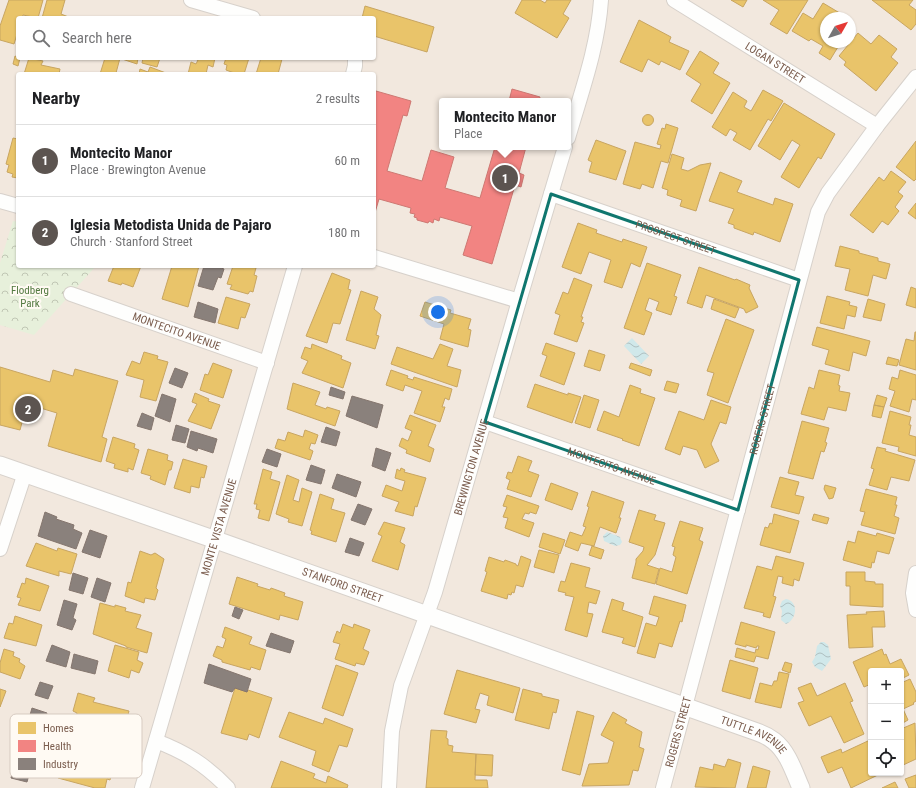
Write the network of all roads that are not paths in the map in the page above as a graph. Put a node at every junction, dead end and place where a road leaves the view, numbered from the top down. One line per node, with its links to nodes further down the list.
1 (191, 0): 4 (street)
2 (601, 0): 9 (street)
3 (674, 0): 8 (street, LOGAN STREET)
4 (246, 16)
5 (355, 60): 6 (street)
6 (354, 72)
7 (916, 77): 8 (street, ROGERS STREET)
8 (877, 126): 16 (street, ROGERS STREET)
9 (571, 128)
10 (564, 150): 11 (street, BREWINGTON AVENUE)
11 (551, 194): 16 (street, PROSPECT STREET); 18 (street, BREWINGTON AVENUE)
12 (0, 201): 13 (street)
13 (16, 205)
14 (376, 258): 18 (street)
15 (294, 268): 19 (street, MONTE VISTA AVENUE)
16 (800, 280): 23 (street, ROGERS STREET)
17 (71, 294): 19 (street, MONTECITO AVENUE)
18 (519, 301): 20 (street, BREWINGTON AVENUE)
19 (267, 363): 24 (street, MONTE VISTA AVENUE)
20 (484, 422): 23 (street, MONTECITO AVENUE); 28 (street, BREWINGTON AVENUE)
21 (0, 465): 22 (street, STANFORD STREET)
22 (25, 473): 24 (street, STANFORD STREET); 25 (street)
23 (738, 510): 29 (street, ROGERS STREET)
24 (216, 540): 28 (street, STANFORD STREET); 30 (street, MONTE VISTA AVENUE)
25 (0, 549)
26 (916, 573): 27 (street)
27 (916, 610)
28 (427, 615): 29 (street, STANFORD STREET); 33 (street, BREWINGTON AVENUE)
29 (685, 706): 34 (street, ROGERS STREET); 35 (street, TUTTLE AVENUE)
30 (156, 741): 31 (street, MONTE VISTA AVENUE); 32 (street)
31 (142, 788)
32 (228, 788)
33 (389, 788)
34 (663, 788)
35 (801, 788)

